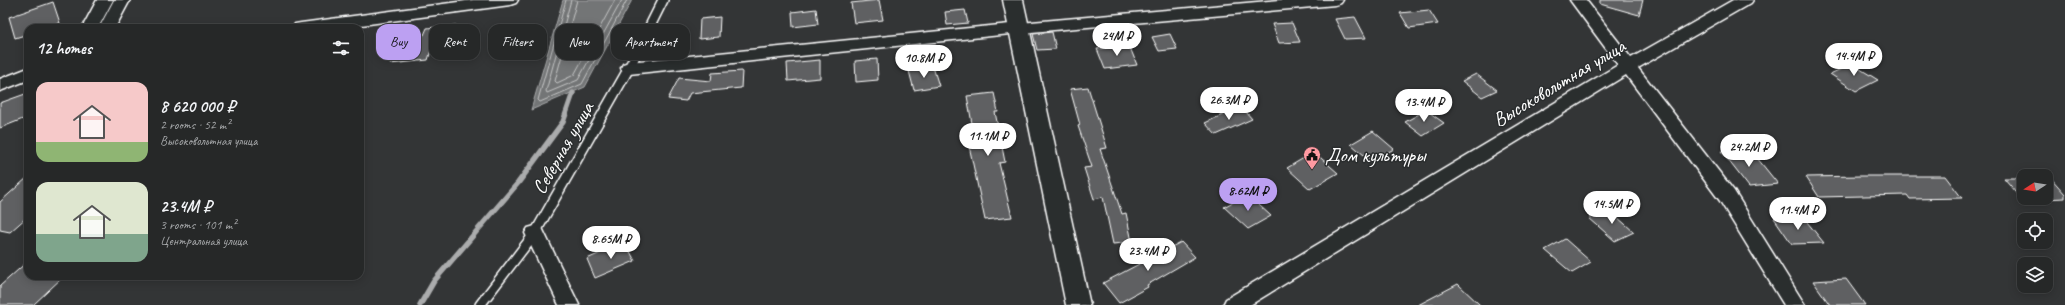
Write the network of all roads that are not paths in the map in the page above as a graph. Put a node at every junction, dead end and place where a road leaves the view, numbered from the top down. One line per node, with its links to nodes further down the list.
1 (105, 0): 9 (street)
2 (122, 0): 10 (street)
3 (510, 0): 11 (street)
4 (663, 0): 14 (lane, Северная улица)
5 (1013, 0): 12 (street)
6 (1335, 0): 12 (street)
7 (1578, 0): 13 (street)
8 (1745, 0): 13 (street, Высоковольтная улица)
9 (92, 24)
10 (109, 24)
11 (331, 24)
12 (1020, 28): 14 (street); 20 (street)
13 (1627, 67): 21 (street, Высоковольтная улица); 22 (street)
14 (629, 68): 17 (lane, Северная улица)
15 (24, 76): 16 (street)
16 (0, 85)
17 (535, 233): 18 (lane, Северная улица); 19 (street)
18 (480, 305)
19 (569, 305)
20 (1078, 305)
21 (1233, 305)
22 (1795, 305)

